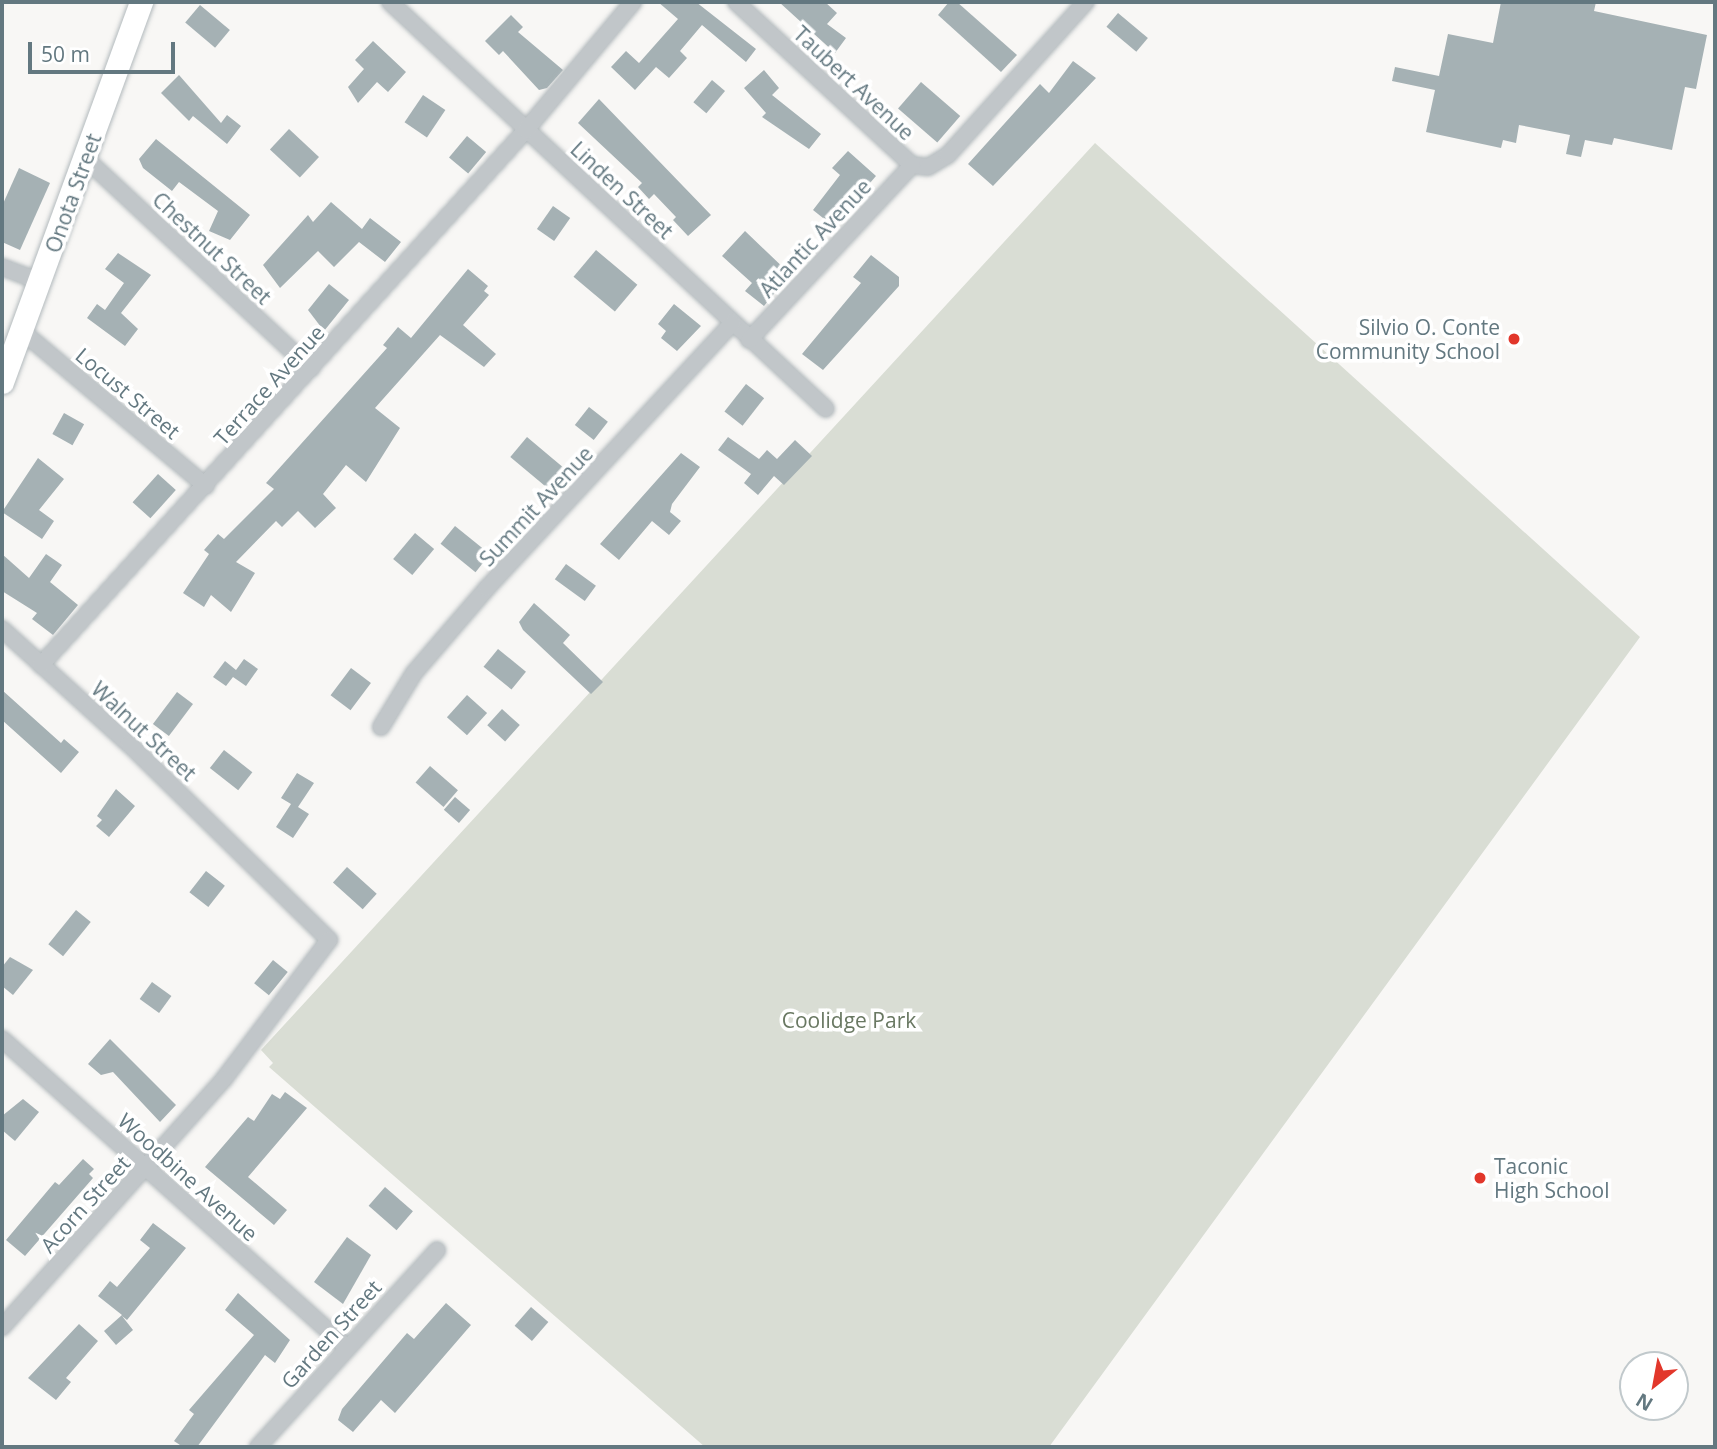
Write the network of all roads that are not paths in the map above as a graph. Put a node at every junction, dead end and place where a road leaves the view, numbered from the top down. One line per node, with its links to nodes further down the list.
1 (141, 2): 7 (street, Onota Street)
2 (390, 2): 6 (street, Linden Street)
3 (633, 2): 6 (street, Terrace Avenue)
4 (737, 2): 8 (street, Taubert Avenue)
5 (1086, 2): 8 (street)
6 (526, 130): 11 (street, Linden Street); 14 (street, Terrace Avenue)
7 (85, 158): 10 (street, Onota Street); 14 (street, Chestnut Street)
8 (912, 165): 13 (street, Atlantic Avenue)
9 (2, 267): 10 (street)
10 (41, 282): 12 (street, Onota Street)
11 (732, 323): 13 (street, Linden Street); 20 (street, Summit Avenue)
12 (23, 332): 15 (street, Onota Street); 17 (street, Locust Street)
13 (749, 340): 16 (street, Linden Street)
14 (311, 369): 17 (street, Terrace Avenue)
15 (2, 382)
16 (826, 409)
17 (206, 486): 19 (street, Terrace Avenue)
18 (2, 629): 19 (street, Walnut Street)
19 (41, 665): 22 (street, Walnut Street)
20 (381, 727)
21 (2, 1039): 23 (street, Woodbine Avenue)
22 (226, 1076): 23 (street, Acorn Street)
23 (146, 1168): 25 (street, Acorn Street); 26 (street, Woodbine Avenue)
24 (437, 1250): 26 (street, Garden Street)
25 (2, 1327)
26 (346, 1348): 27 (street, Garden Street)
27 (258, 1447)

